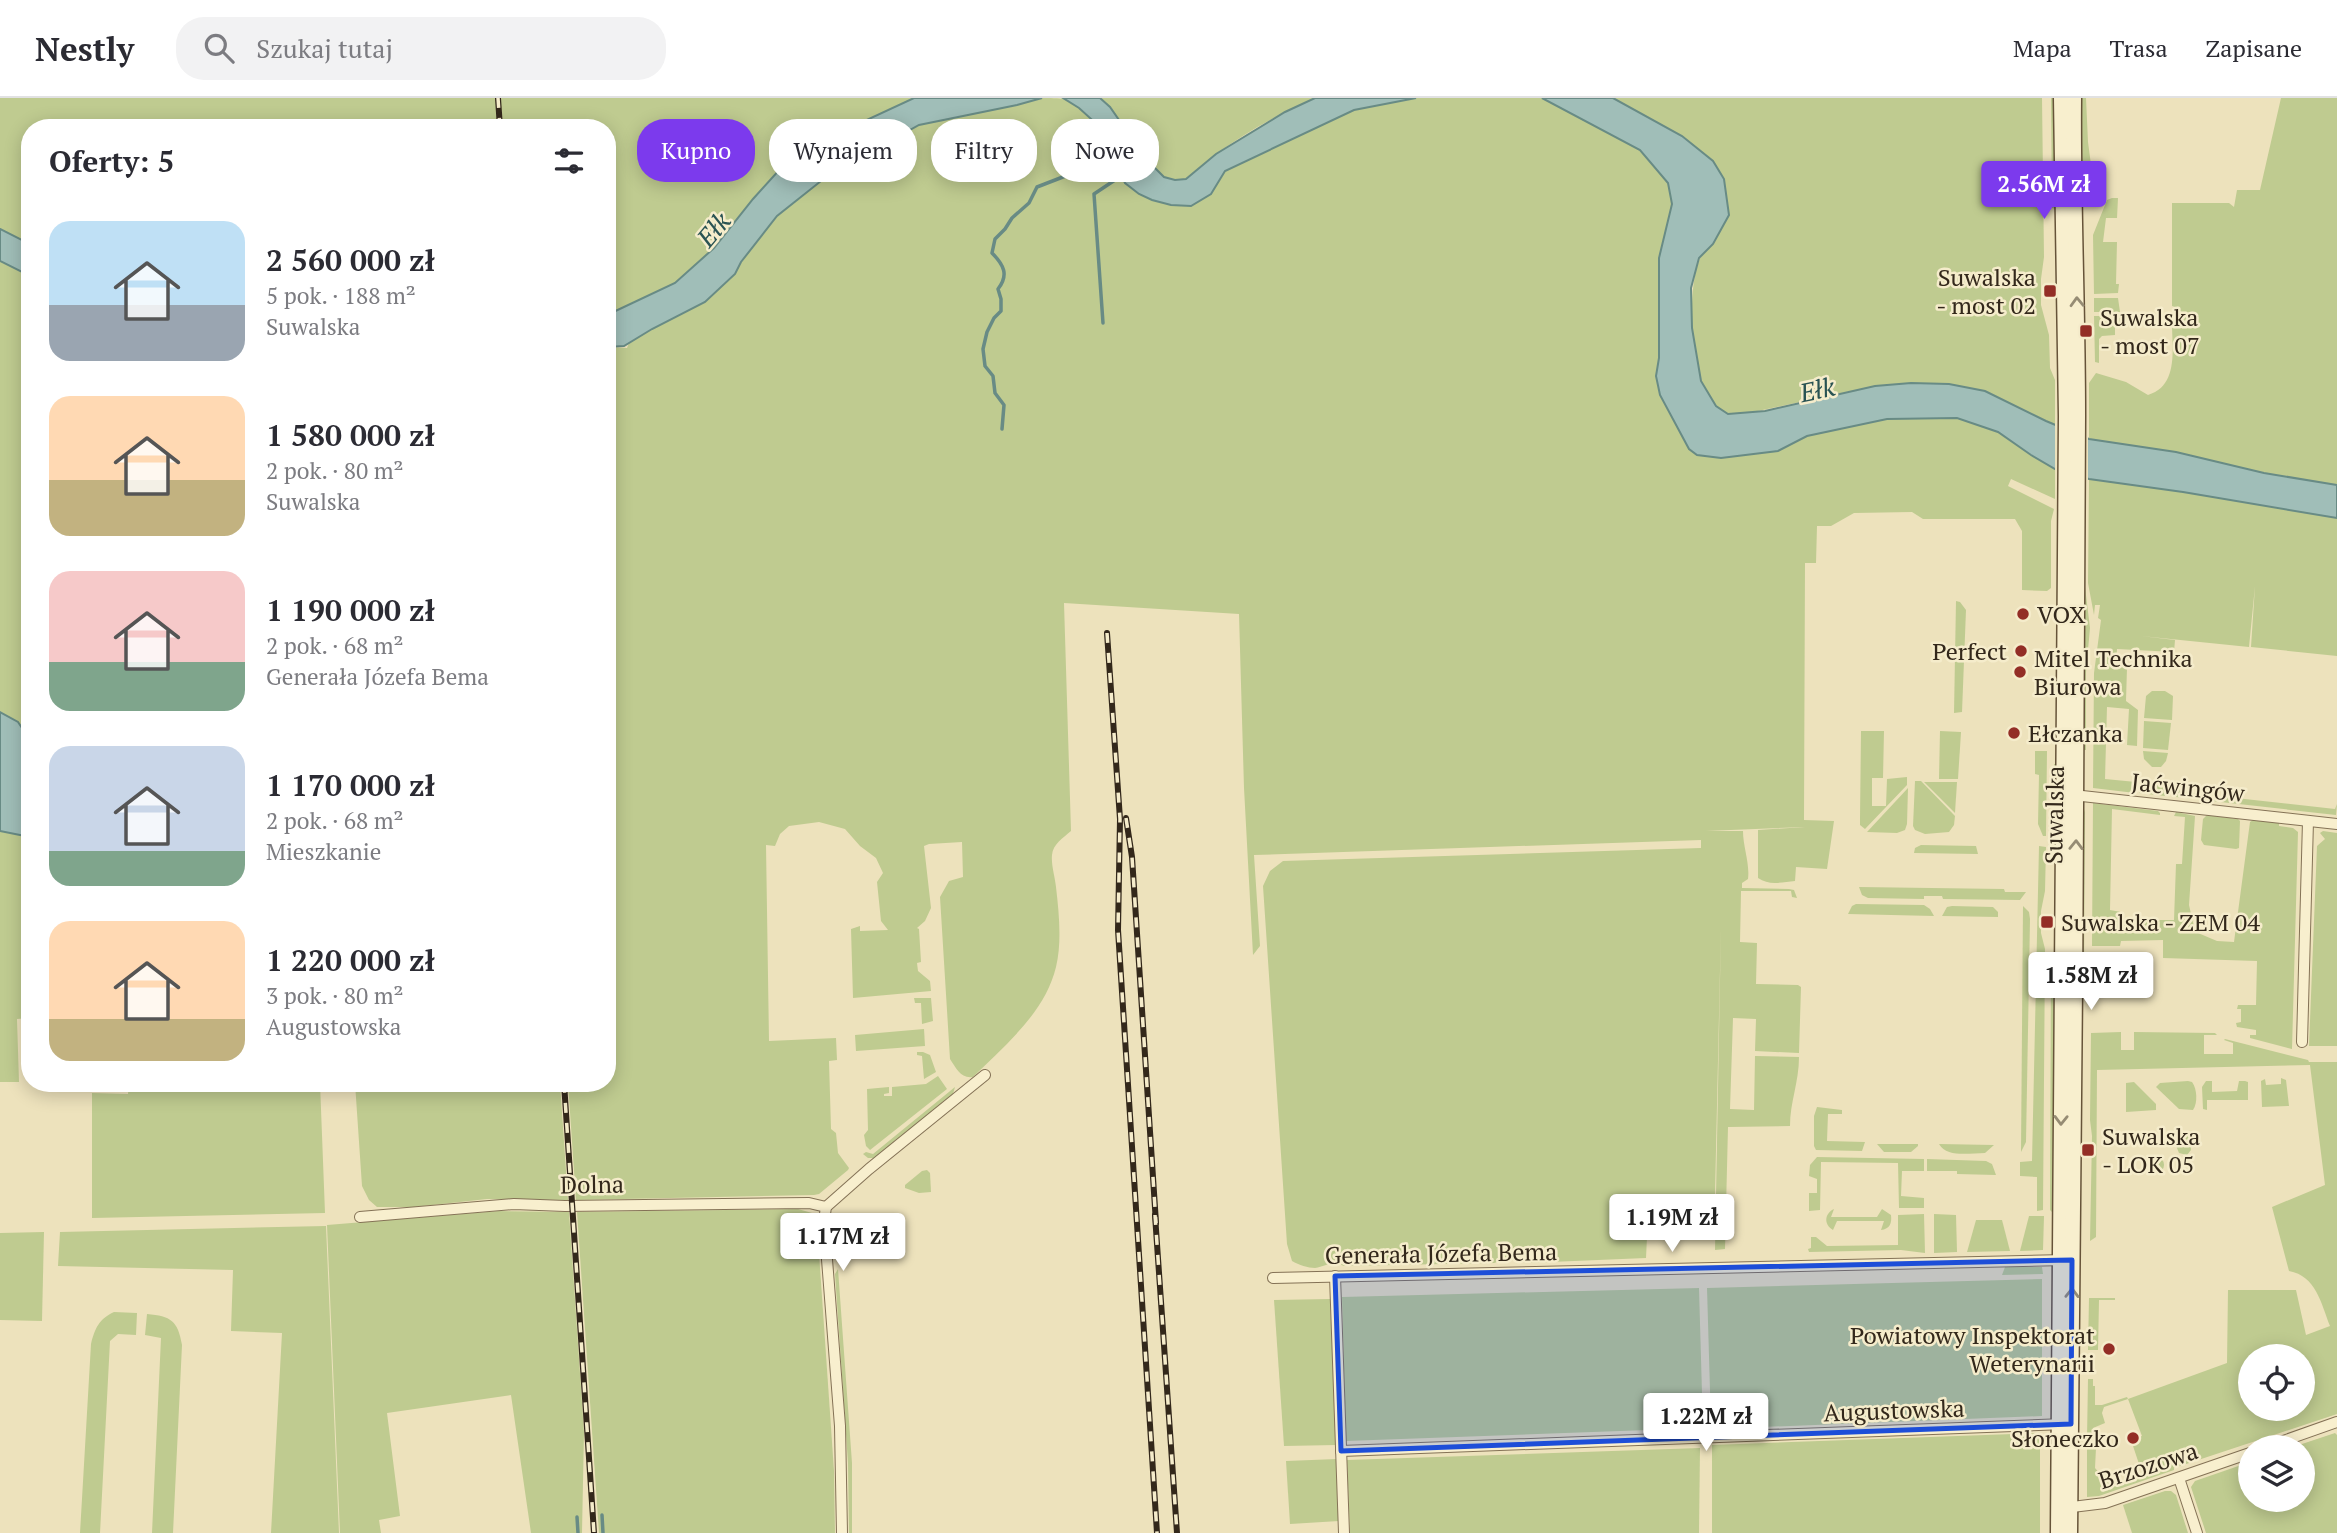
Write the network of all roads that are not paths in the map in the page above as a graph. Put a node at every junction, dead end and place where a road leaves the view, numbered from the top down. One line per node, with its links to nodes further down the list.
1 (2061, 98): 3 (street, Suwalska)
2 (2074, 98): 3 (street, Suwalska, one-way to 2)
3 (2072, 417): 4 (street, Suwalska)
4 (2070, 795): 5 (street, Jaćwingów); 11 (street, Suwalska)
5 (2308, 821): 6 (street, Jaćwingów); 7 (street)
6 (2337, 824)
7 (2302, 1042)
8 (985, 1075): 9 (street)
9 (826, 1207): 10 (street, Dolna); 21 (street)
10 (360, 1217)
11 (2066, 1260): 12 (street, Generała Józefa Bema); 15 (street, Suwalska)
12 (1335, 1276): 13 (street, Generała Józefa Bema); 17 (street)
13 (1273, 1278)
14 (2337, 1422): 16 (street)
15 (2065, 1424): 17 (street, Augustowska); 20 (street, Suwalska)
16 (2300, 1435)
17 (1341, 1451): 22 (street)
18 (2238, 1457): 19 (street, Brzozowa)
19 (2179, 1478): 20 (street, Brzozowa); 25 (street)
20 (2064, 1508): 23 (street, Suwalska); 24 (street, Suwalska)
21 (842, 1533)
22 (1344, 1533)
23 (2058, 1533)
24 (2070, 1533)
25 (2197, 1533)

